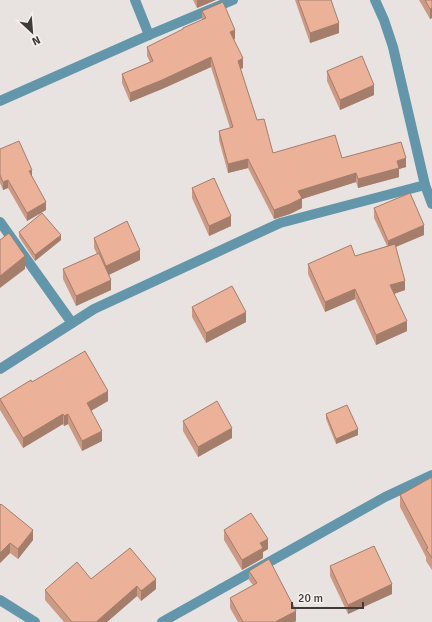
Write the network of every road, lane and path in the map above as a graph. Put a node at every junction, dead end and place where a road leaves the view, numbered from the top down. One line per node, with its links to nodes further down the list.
1 (135, 0): 4 (street)
2 (233, 0): 4 (street)
3 (375, 0): 6 (street)
4 (149, 35): 5 (street)
5 (0, 101)
6 (425, 185): 7 (street); 9 (street)
7 (432, 204)
8 (0, 222): 9 (street)
9 (72, 323): 10 (street)
10 (0, 369)
11 (432, 475): 14 (street)
12 (0, 600): 13 (street)
13 (35, 622)
14 (162, 622)

